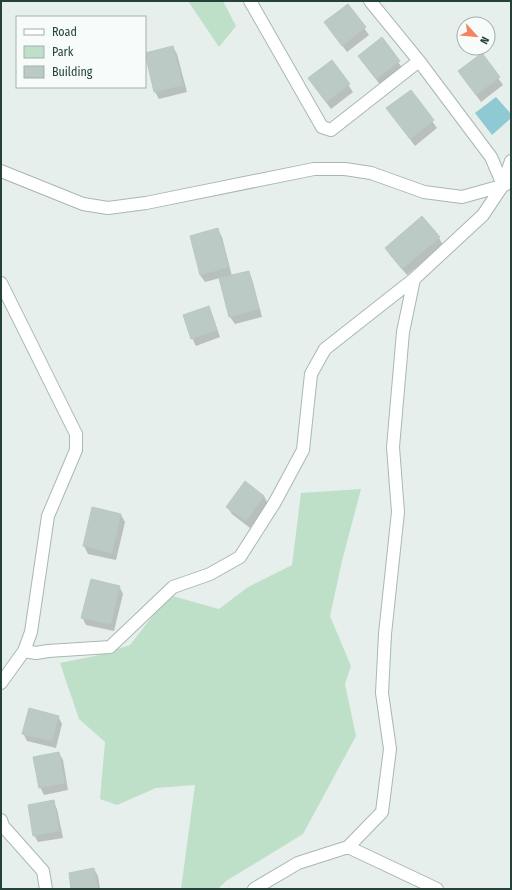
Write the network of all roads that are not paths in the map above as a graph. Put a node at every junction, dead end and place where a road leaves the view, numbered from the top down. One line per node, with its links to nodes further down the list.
1 (250, 1): 3 (street)
2 (370, 1): 3 (street)
3 (419, 61): 6 (street)
4 (511, 161): 6 (street)
5 (1, 171): 6 (street)
6 (507, 186): 7 (street)
7 (414, 279): 9 (street); 12 (street)
8 (1, 283): 9 (street)
9 (24, 651): 10 (street)
10 (1, 683)
11 (1, 820): 13 (street)
12 (348, 847): 14 (street); 15 (street)
13 (46, 889)
14 (254, 889)
15 (437, 889)

